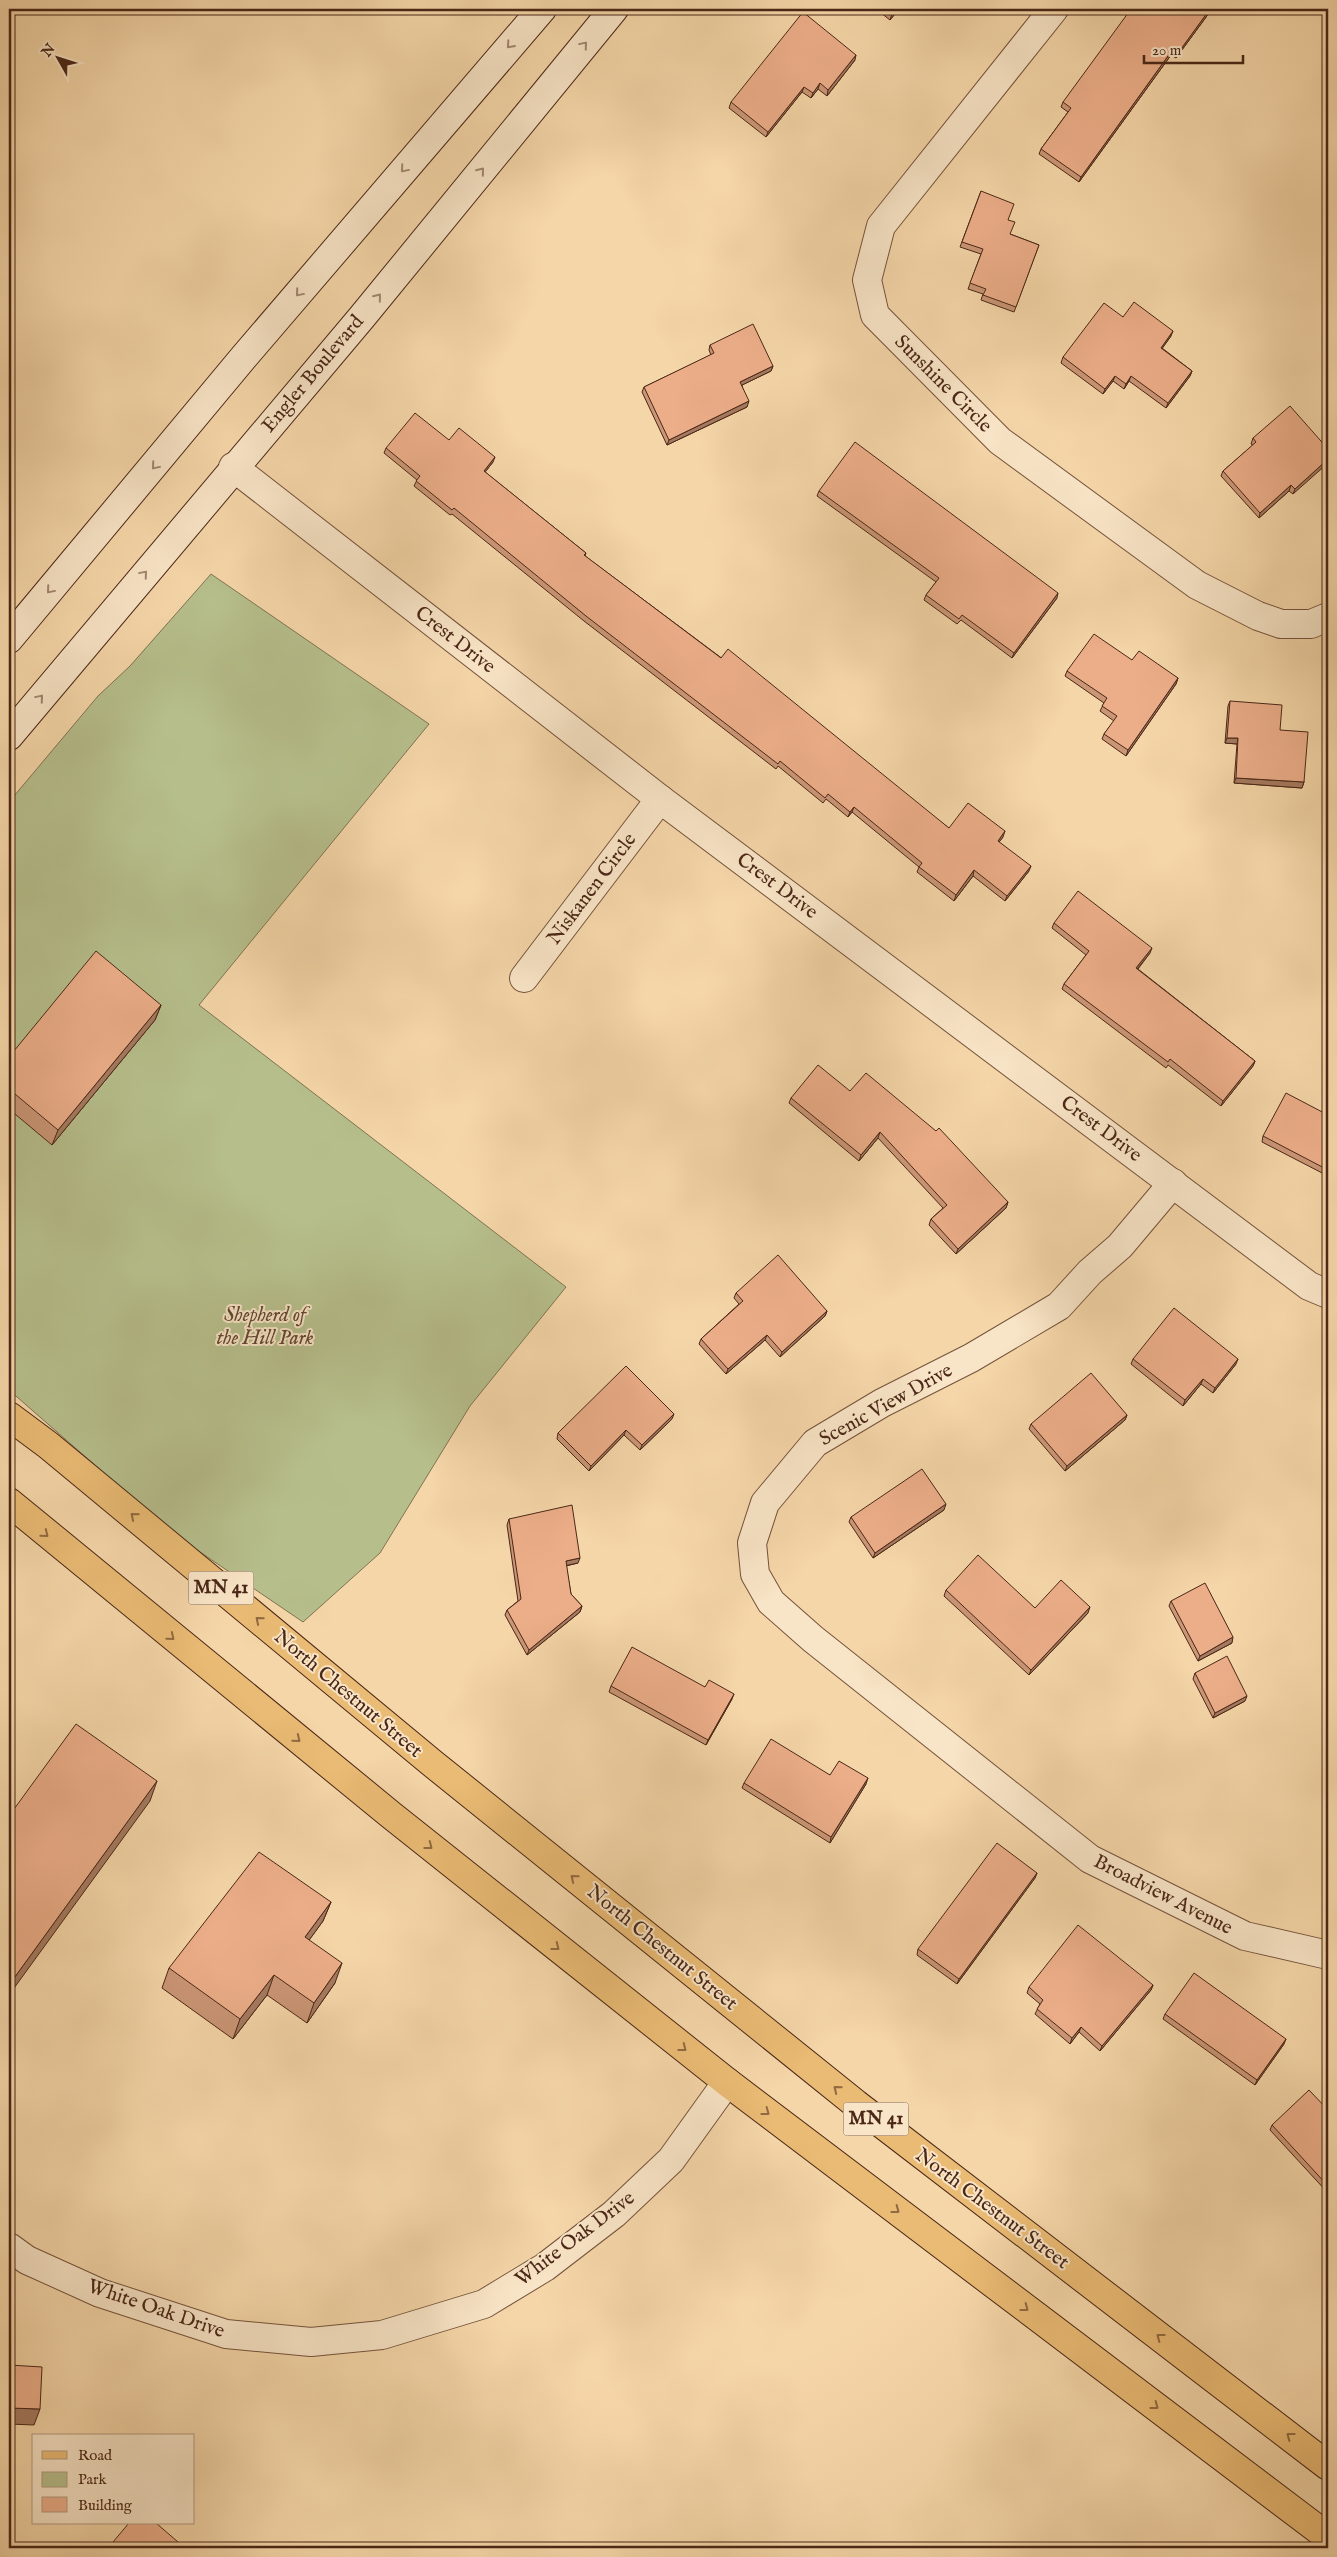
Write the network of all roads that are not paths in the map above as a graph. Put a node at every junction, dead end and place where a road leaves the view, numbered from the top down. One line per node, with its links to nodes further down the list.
1 (542, 9): 6 (street, one-way to 6)
2 (614, 9): 4 (street, Engler Boulevard, one-way to 2)
3 (1054, 9): 5 (street, Sunshine Circle)
4 (233, 467): 7 (street, Engler Boulevard, one-way to 4); 8 (street, Crest Drive)
5 (1328, 617)
6 (9, 639)
7 (9, 736)
8 (660, 799): 9 (street, Niskanen Circle); 10 (street, Crest Drive)
9 (524, 978)
10 (1173, 1183): 11 (street, Crest Drive); 14 (street, Scenic View Drive)
11 (1328, 1294)
12 (9, 1416): 18 (main road, North Chestnut Street / MN 41, one-way to 12)
13 (9, 1502): 16 (main road, MN 41, one-way to 16)
14 (1015, 1800): 15 (street, Broadview Avenue)
15 (1328, 1955)
16 (727, 2082): 17 (street, White Oak Drive); 19 (main road, MN 41, one-way to 19)
17 (9, 2247)
18 (1328, 2466)
19 (1328, 2537)

